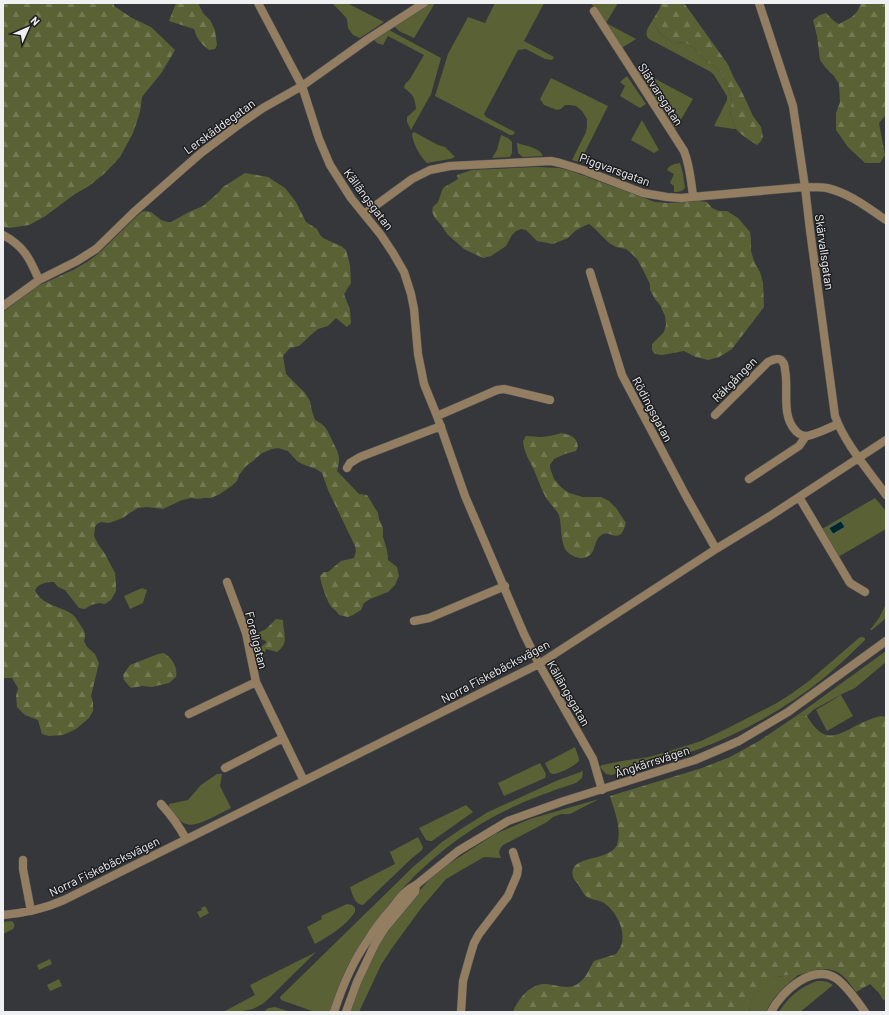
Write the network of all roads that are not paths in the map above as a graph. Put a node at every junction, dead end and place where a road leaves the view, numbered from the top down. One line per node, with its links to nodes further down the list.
1 (258, 3): 5 (street, Källängsgatan)
2 (424, 3): 5 (street, Lerskäddegatan)
3 (759, 3): 6 (street, Skärvallsgatan)
4 (594, 11): 7 (street, Slätvarsgatan)
5 (302, 86): 8 (street, Källängsgatan); 12 (street, Lerskäddegatan)
6 (805, 186): 7 (street, Piggvarsgatan); 9 (street, Piggvarsgatan); 17 (street, Skärvallsgatan)
7 (693, 196): 8 (street, Piggvarsgatan)
8 (364, 214): 16 (street, Källängsgatan)
9 (886, 220)
10 (3, 235): 12 (street)
11 (590, 272): 26 (street, Rödingsgatan)
12 (39, 280): 13 (street, Lerskäddegatan)
13 (3, 306)
14 (550, 400): 16 (street)
15 (715, 415): 19 (street, Räkgången)
16 (437, 416): 18 (street, Källängsgatan)
17 (838, 424): 19 (street); 21 (street, Skärvallsgatan)
18 (441, 426): 22 (street); 28 (street, Källängsgatan)
19 (806, 436): 23 (street)
20 (886, 440): 21 (street, Norra Fiskebäcksvägen)
21 (859, 457): 24 (street, Skärvallsgatan); 25 (street, Norra Fiskebäcksvägen)
22 (347, 468)
23 (748, 478)
24 (886, 495)
25 (799, 497): 26 (street, Norra Fiskebäcksvägen); 29 (street)
26 (716, 549): 32 (street, Norra Fiskebäcksvägen)
27 (226, 582): 33 (street, Forellgatan)
28 (505, 586): 30 (street); 32 (street, Källängsgatan)
29 (865, 592)
30 (414, 621)
31 (886, 640): 38 (street, Ängkärrsvägen)
32 (538, 664): 37 (street, Norra Fiskebäcksvägen); 38 (street, Källängsgatan)
33 (256, 682): 34 (street, Forellgatan); 35 (street, Forellgatan)
34 (189, 714)
35 (283, 738): 36 (street); 37 (street, Forellgatan)
36 (225, 768)
37 (304, 781): 40 (street, Norra Fiskebäcksvägen)
38 (602, 790): 43 (street, Ängkärrsvägen)
39 (161, 804): 40 (street)
40 (186, 839): 44 (street, Norra Fiskebäcksvägen)
41 (513, 852): 48 (street)
42 (23, 860): 44 (street)
43 (416, 885): 46 (street, Ängkärrsvägen); 47 (street, Ängkärrsvägen)
44 (31, 911): 45 (street, Norra Fiskebäcksvägen)
45 (3, 914)
46 (334, 1012)
47 (346, 1012)
48 (461, 1012)
49 (771, 1012): 50 (street)
50 (865, 1012)

